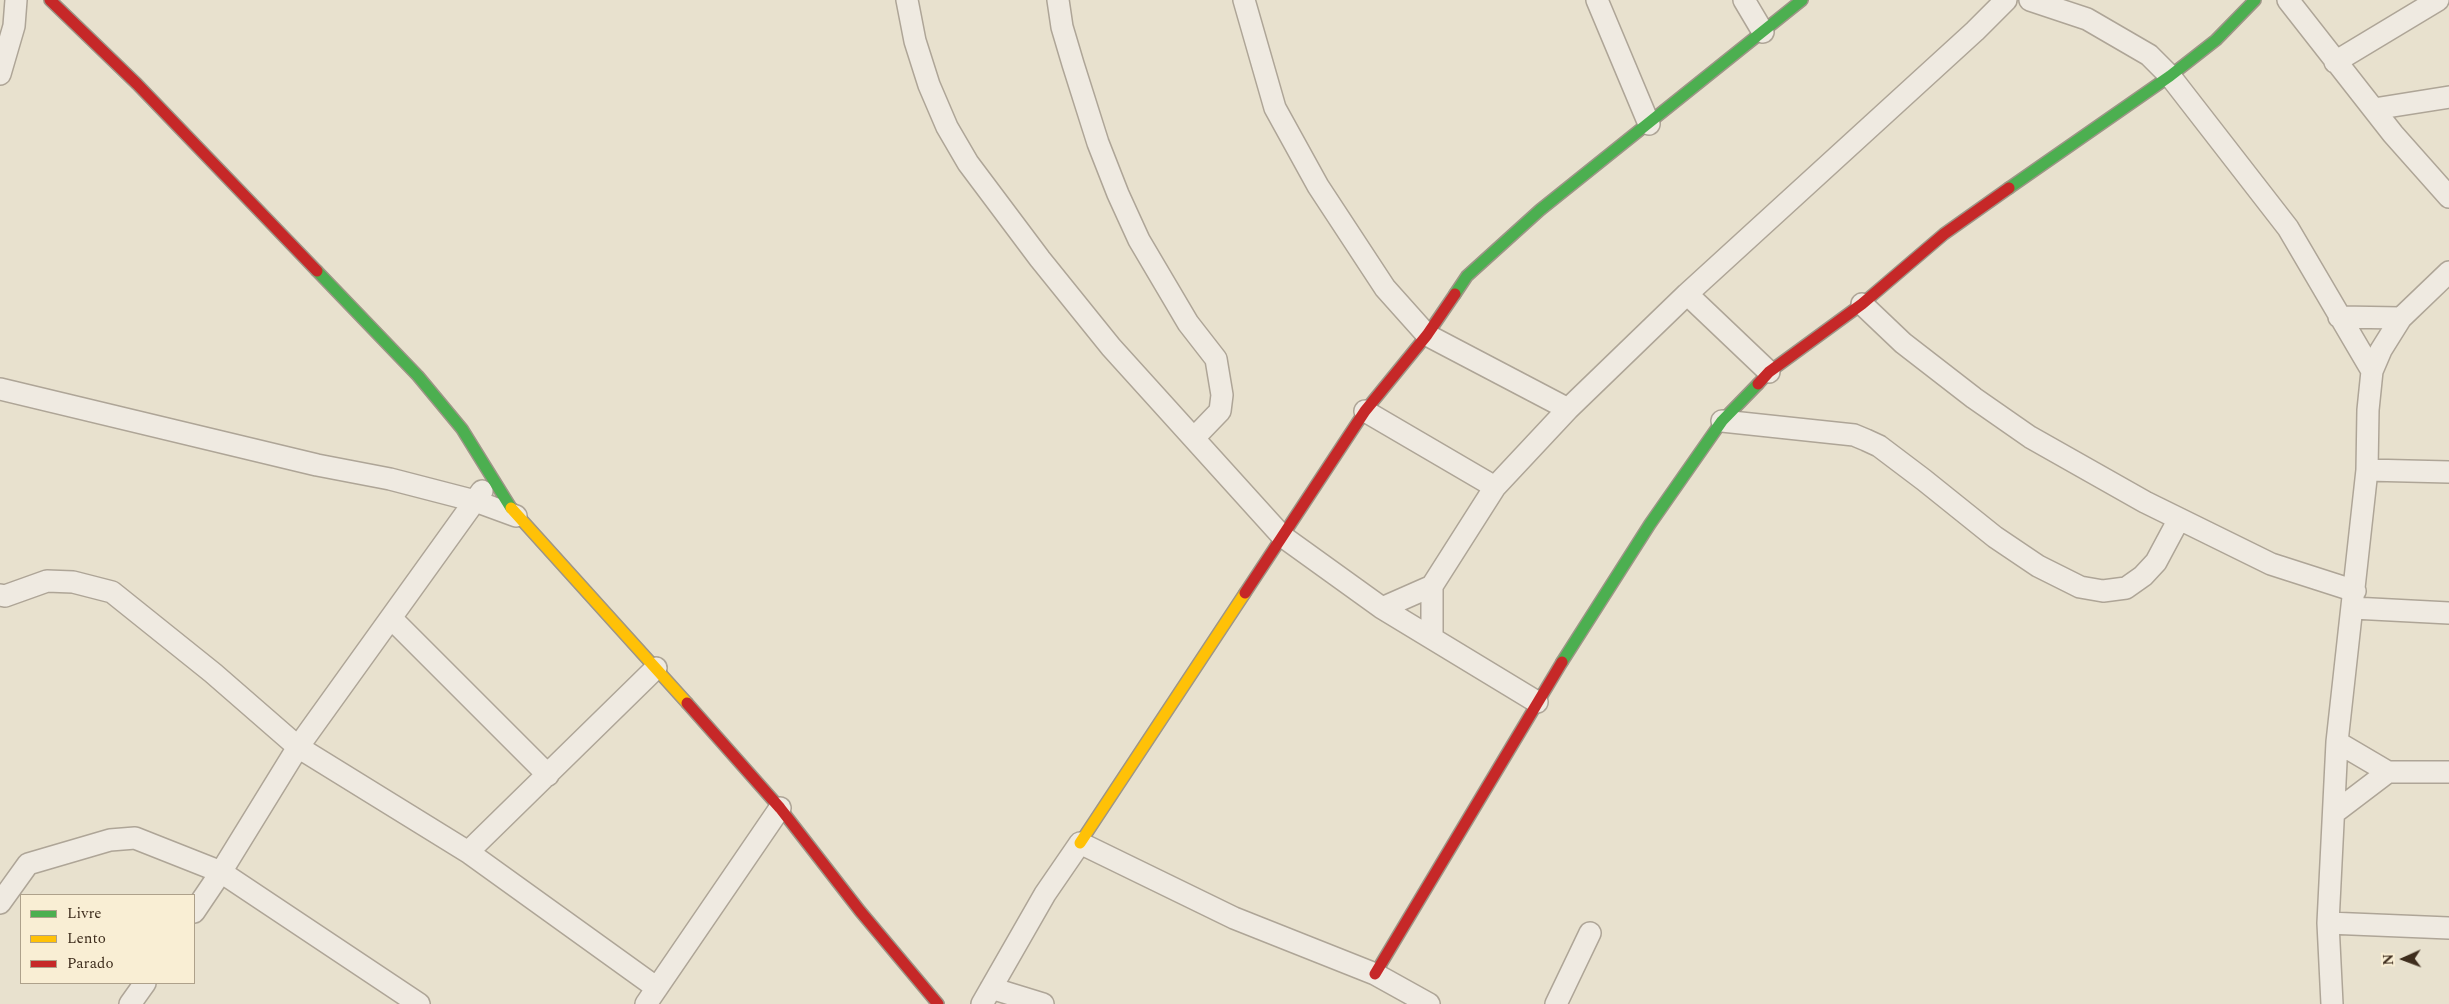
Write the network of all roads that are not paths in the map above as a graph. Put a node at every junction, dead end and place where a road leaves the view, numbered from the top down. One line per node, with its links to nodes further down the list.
1 (16, 0): 16 (street)
2 (50, 0): 37 (street)
3 (907, 0): 34 (street)
4 (1058, 0): 34 (street)
5 (1244, 0): 27 (street)
6 (1596, 0): 20 (street)
7 (1744, 0): 14 (street)
8 (1802, 0): 14 (street)
9 (2006, 0): 23 (street)
10 (2030, 0): 17 (street)
11 (2255, 0): 17 (street)
12 (2288, 0): 15 (street)
13 (2438, 0): 15 (street)
14 (1763, 32): 20 (street)
15 (2335, 62): 19 (street)
16 (0, 74)
17 (2170, 76): 24 (street); 25 (street)
18 (2449, 98): 19 (street)
19 (2374, 108): 21 (street)
20 (1649, 124): 27 (street)
21 (2449, 198)
22 (2449, 272): 26 (street)
23 (1686, 294): 29 (street); 31 (street)
24 (1862, 304): 29 (street); 41 (street)
25 (2339, 318): 26 (street); 28 (street)
26 (2401, 318): 28 (street)
27 (1427, 335): 31 (street); 32 (street)
28 (2372, 371): 35 (street)
29 (1770, 372): 33 (street)
30 (0, 389): 39 (street)
31 (1568, 409): 38 (street)
32 (1365, 411): 38 (street); 42 (street)
33 (1722, 421): 41 (street); 51 (street)
34 (1194, 438): 42 (street)
35 (2367, 470): 36 (street); 45 (street)
36 (2449, 472)
37 (492, 476): 39 (street); 40 (street)
38 (1495, 487): 43 (street)
39 (475, 501): 40 (street); 48 (street)
40 (516, 516): 50 (street)
41 (2179, 519): 45 (street)
42 (1282, 536): 46 (street); 59 (street)
43 (1432, 586): 46 (street); 49 (street)
44 (0, 595): 53 (street)
45 (2354, 600): 47 (street); 52 (street)
46 (1382, 608): 49 (street)
47 (2449, 613)
48 (391, 618): 53 (street); 56 (street)
49 (1432, 636): 51 (street)
50 (656, 668): 56 (street); 57 (street)
51 (1537, 702): 67 (street)
52 (2338, 742): 54 (street); 58 (street)
53 (298, 747): 60 (street); 61 (street)
54 (2388, 772): 55 (street); 58 (street)
55 (2449, 772)
56 (548, 775): 60 (street)
57 (780, 808): 69 (street); 73 (street)
58 (2334, 813): 64 (street)
59 (1080, 843): 67 (street); 70 (street)
60 (468, 852): 69 (street)
61 (222, 872): 62 (street); 63 (street); 72 (street)
62 (0, 903)
63 (195, 911)
64 (2328, 922): 65 (street); 77 (street)
65 (2449, 928)
66 (1590, 933): 76 (street)
67 (1375, 974): 75 (street)
68 (144, 984): 71 (street)
69 (652, 996)
70 (987, 996): 74 (street)
71 (130, 1004)
72 (419, 1004)
73 (938, 1004)
74 (1043, 1004)
75 (1428, 1004)
76 (1556, 1004)
77 (2332, 1004)

